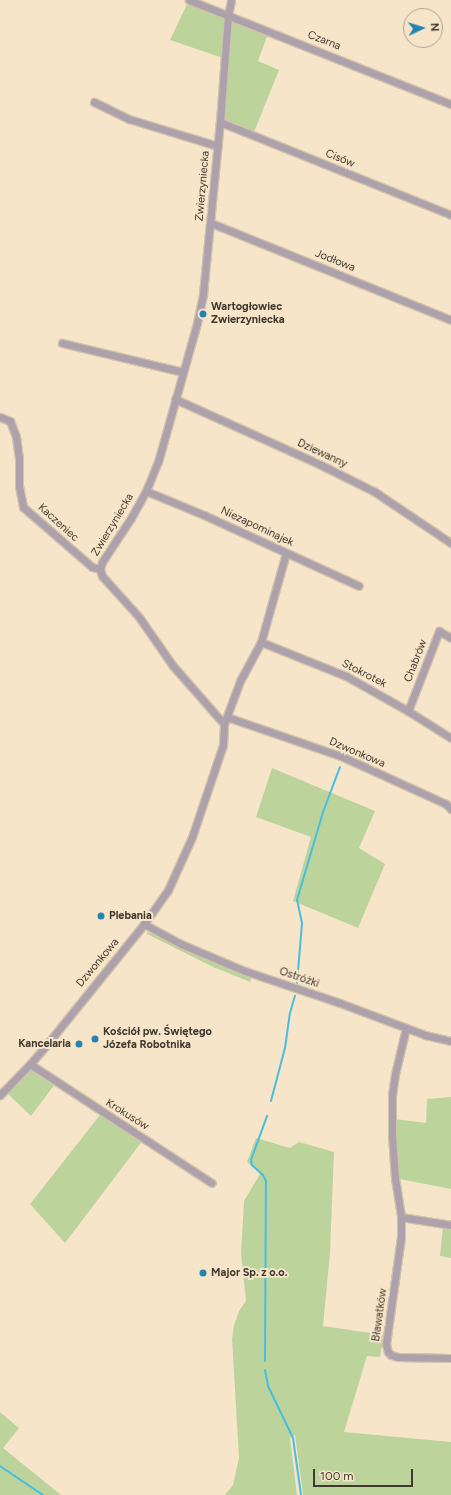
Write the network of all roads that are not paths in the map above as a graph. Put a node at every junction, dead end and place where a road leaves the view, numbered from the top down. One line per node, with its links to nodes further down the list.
1 (189, 0): 3 (street, Czarna)
2 (231, 0): 3 (street, Zwierzyniecka)
3 (228, 16): 5 (street, Czarna); 6 (street, Zwierzyniecka)
4 (94, 102): 7 (street)
5 (451, 104)
6 (220, 122): 7 (street, Zwierzyniecka); 8 (street, Cisów)
7 (218, 146): 9 (street, Zwierzyniecka)
8 (451, 215)
9 (211, 223): 10 (street, Jodłowa); 12 (street, Zwierzyniecka)
10 (451, 320)
11 (62, 343): 12 (street)
12 (183, 372): 13 (street, Zwierzyniecka)
13 (175, 399): 15 (street, Zwierzyniecka); 16 (street, Dziewanny)
14 (0, 417): 18 (street, Kaczeniec)
15 (146, 490): 17 (street, Niezapominajek); 18 (street, Zwierzyniecka)
16 (451, 543)
17 (286, 553): 19 (street, Niezapominajek); 21 (street, Dzwonkowa)
18 (100, 569): 24 (street, Zwierzyniecka)
19 (359, 586)
20 (451, 638): 22 (street, Chabrów)
21 (261, 642): 22 (street, Stokrotek); 23 (street, Dzwonkowa)
22 (408, 711): 25 (street, Stokrotek)
23 (227, 717): 24 (street, Dzwonkowa); 26 (street, Dzwonkowa)
24 (224, 724): 27 (street, Dzwonkowa)
25 (451, 738)
26 (451, 809)
27 (144, 924): 28 (street, Ostróżki); 30 (street, Dzwonkowa)
28 (406, 1028): 29 (street, Ostróżki); 33 (street, Bławatków)
29 (451, 1041)
30 (30, 1064): 31 (street, Dzwonkowa); 32 (street, Krokusów)
31 (0, 1095)
32 (212, 1183)
33 (401, 1217): 34 (street); 35 (street, Bławatków)
34 (451, 1225)
35 (451, 1358)

